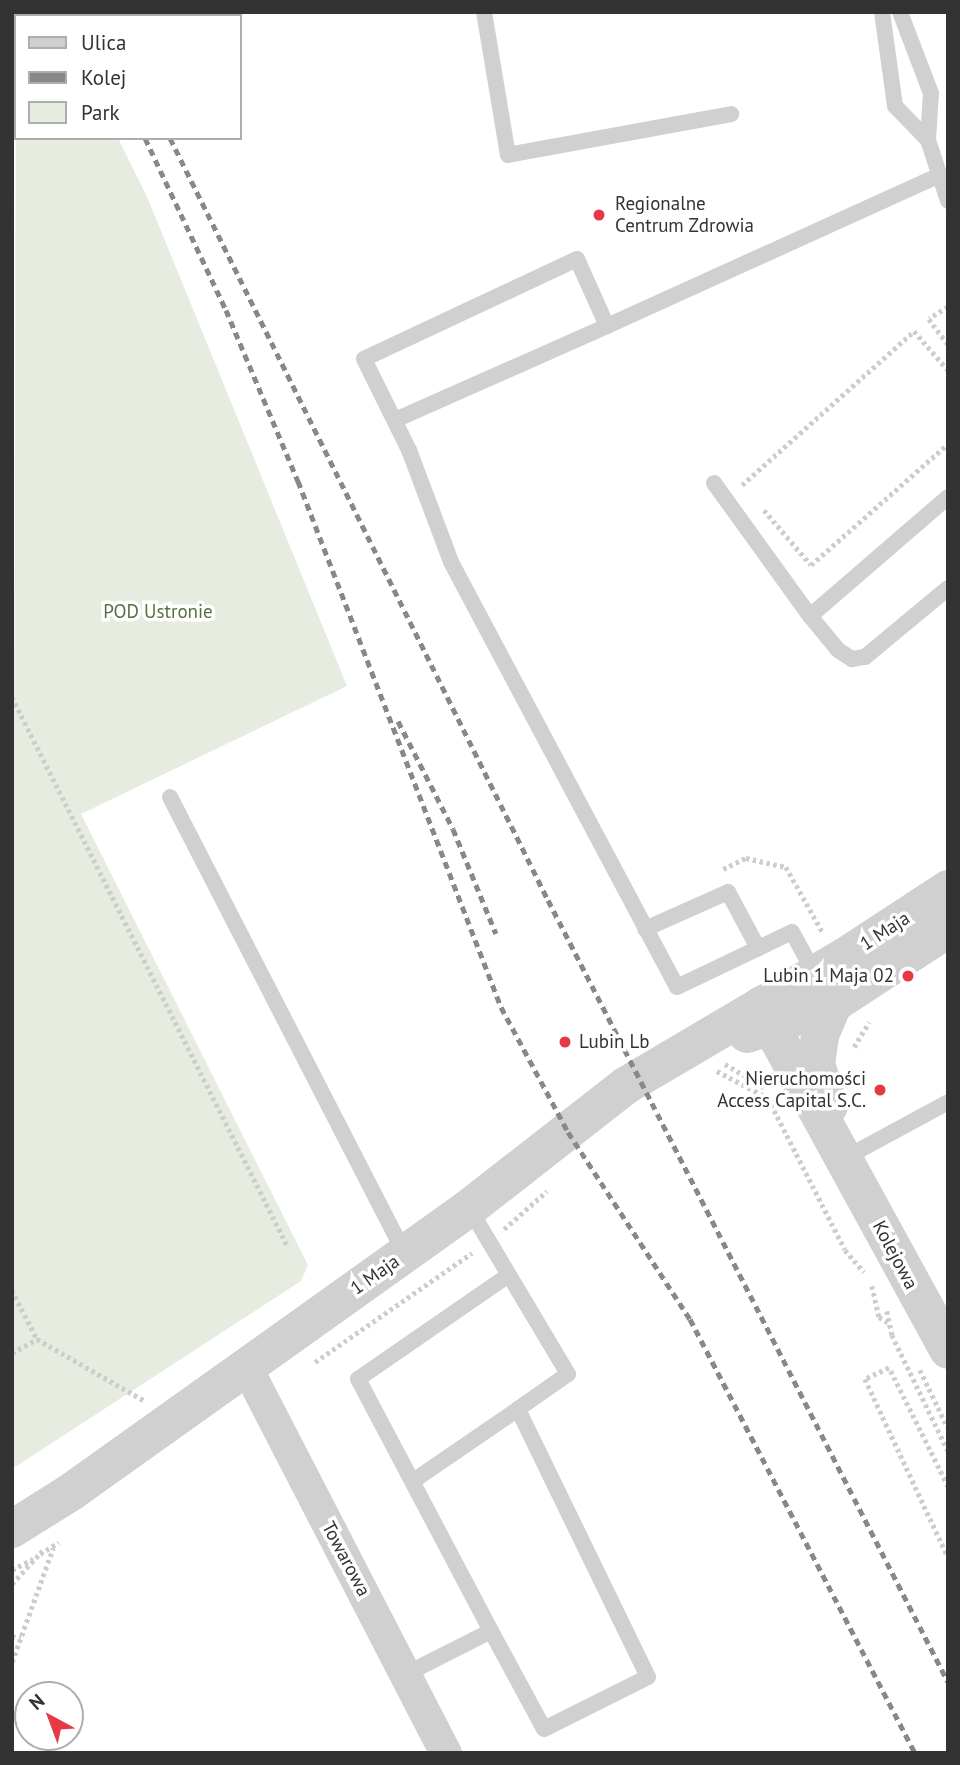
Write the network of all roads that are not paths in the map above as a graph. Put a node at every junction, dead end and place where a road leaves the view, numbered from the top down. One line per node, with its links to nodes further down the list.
1 (484, 12): 4 (lane)
2 (882, 12): 5 (lane)
3 (900, 12): 5 (lane)
4 (731, 114)
5 (928, 140): 6 (lane)
6 (938, 176): 7 (lane); 8 (lane)
7 (948, 201)
8 (607, 326): 9 (lane); 9 (lane)
9 (395, 420): 16 (lane)
10 (714, 482): 13 (lane)
11 (948, 497): 13 (lane)
12 (948, 588): 13 (lane)
13 (810, 616)
14 (170, 797): 24 (lane)
15 (948, 889): 19 (street, 1 Maja)
16 (645, 929): 18 (lane); 18 (lane)
17 (948, 929): 19 (street, 1 Maja)
18 (758, 948): 19 (lane)
19 (824, 989): 20 (street, 1 Maja); 22 (street, Kolejowa)
20 (765, 1016): 22 (street, Kolejowa); 23 (street, 1 Maja)
21 (948, 1102): 22 (lane)
22 (845, 1158): 26 (street, Kolejowa)
23 (469, 1209): 24 (street, 1 Maja); 25 (lane)
24 (405, 1254): 27 (street, 1 Maja)
25 (509, 1275): 28 (lane); 29 (lane)
26 (933, 1359)
27 (246, 1366): 30 (street, 1 Maja); 32 (street, Towarowa)
28 (518, 1409): 29 (lane); 31 (lane)
29 (412, 1480): 31 (lane)
30 (12, 1529)
31 (491, 1631): 32 (lane)
32 (406, 1674): 33 (street, Towarowa)
33 (446, 1753)

